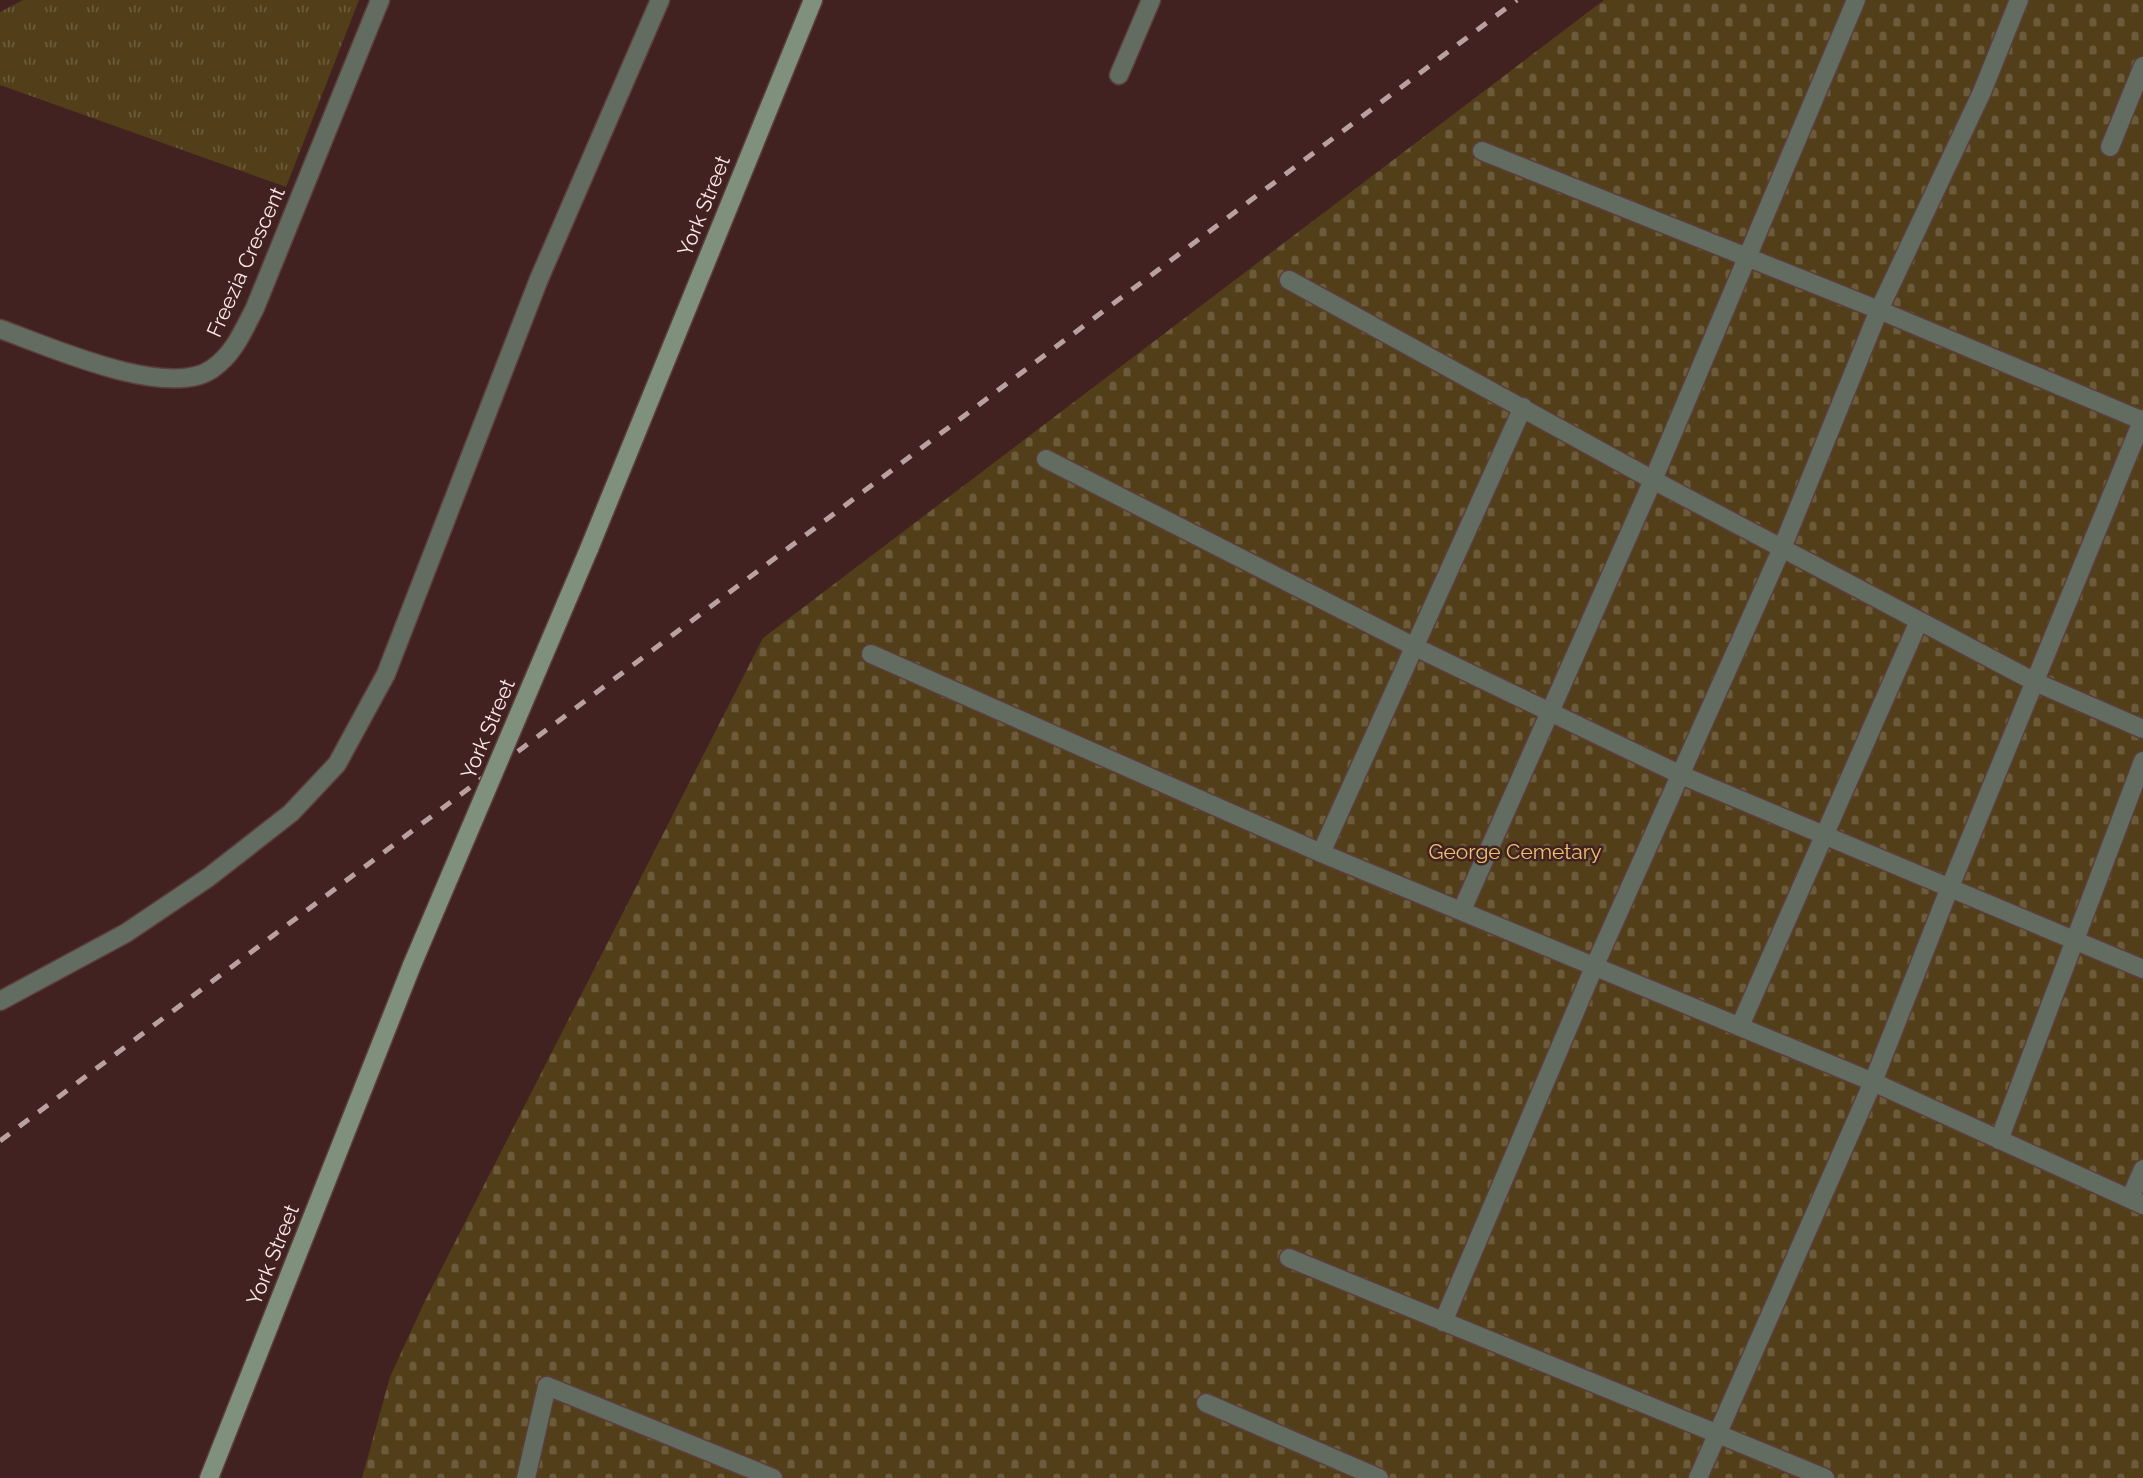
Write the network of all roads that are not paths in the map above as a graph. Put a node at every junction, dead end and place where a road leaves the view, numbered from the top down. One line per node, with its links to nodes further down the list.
1 (380, 0): 14 (street, Freezia Crescent)
2 (660, 0): 35 (street)
3 (813, 0): 45 (main road, York Street, bridge)
4 (1151, 0): 8 (street)
5 (1856, 0): 11 (street)
6 (2019, 0): 13 (street)
7 (2143, 66): 9 (street)
8 (1119, 75)
9 (2110, 147)
10 (1482, 151): 11 (street)
11 (1746, 258): 13 (street); 18 (street)
12 (1289, 280): 15 (street)
13 (1879, 310): 16 (street); 19 (street)
14 (0, 328)
15 (1523, 407): 18 (street); 21 (street)
16 (2143, 420): 23 (street)
17 (1046, 459): 21 (street)
18 (1653, 480): 19 (street); 24 (street)
19 (1782, 548): 20 (street); 27 (street)
20 (1919, 621): 23 (street); 28 (street)
21 (1415, 647): 24 (street); 29 (street)
22 (871, 654): 29 (street)
23 (2035, 682): 25 (street); 30 (street)
24 (1550, 712): 27 (street); 31 (street)
25 (2143, 729)
26 (2143, 761): 32 (street)
27 (1681, 775): 28 (street); 33 (street)
28 (1825, 835): 30 (street); 36 (street)
29 (1321, 853): 31 (street)
30 (1950, 887): 32 (street); 37 (street)
31 (1462, 910): 33 (street)
32 (2076, 940): 34 (street); 38 (street)
33 (1595, 965): 36 (street); 42 (street)
34 (2143, 969)
35 (0, 1001)
36 (1740, 1026): 37 (street)
37 (1873, 1082): 38 (street); 44 (street)
38 (1999, 1140): 40 (street)
39 (2143, 1169): 40 (street)
40 (2137, 1202)
41 (1289, 1258): 42 (street)
42 (1443, 1322): 44 (street)
43 (1206, 1403): 48 (street)
44 (1717, 1433): 49 (street); 50 (street)
45 (209, 1478)
46 (526, 1478): 47 (street)
47 (773, 1478)
48 (1379, 1478)
49 (1699, 1478)
50 (1825, 1478)

